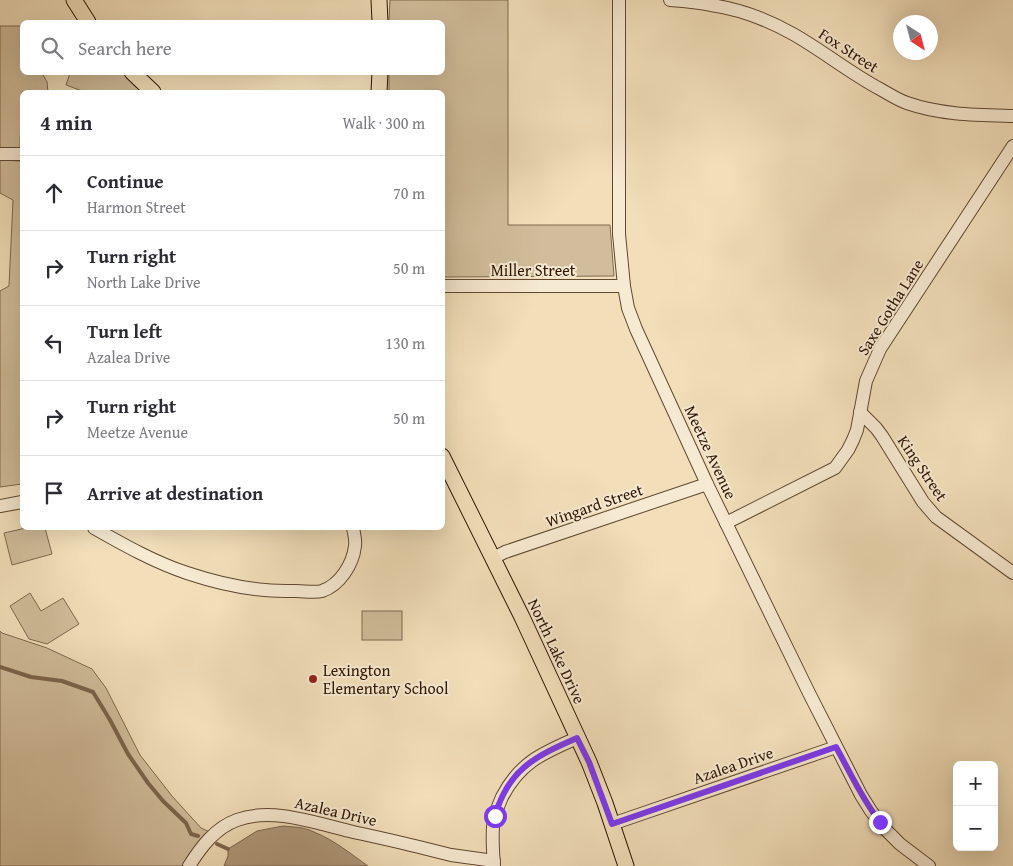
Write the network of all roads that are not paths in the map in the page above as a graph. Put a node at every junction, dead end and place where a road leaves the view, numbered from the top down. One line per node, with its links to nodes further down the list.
1 (74, 0): 5 (main road)
2 (380, 0): 6 (main road)
3 (619, 0): 16 (street, Meetze Avenue)
4 (670, 0): 11 (street, Fox Street)
5 (87, 20)
6 (380, 20)
7 (135, 75): 9 (main road)
8 (380, 75): 10 (main road)
9 (151, 90)
10 (379, 90)
11 (1013, 116)
12 (1013, 146): 17 (street, Saxe Gotha Lane)
13 (0, 154): 14 (street)
14 (20, 154)
15 (445, 286): 16 (street, Miller Street)
16 (624, 286): 19 (street, Meetze Avenue)
17 (860, 412): 22 (street, Saxe Gotha Lane); 26 (street, King Street)
18 (445, 462): 25 (main road, North Lake Drive)
19 (707, 484): 22 (street, Meetze Avenue); 25 (street, Wingard Street)
20 (20, 502): 21 (street)
21 (0, 506)
22 (726, 523): 28 (street, Meetze Avenue)
23 (97, 530): 24 (street)
24 (353, 530)
25 (493, 558): 27 (main road, North Lake Drive)
26 (1013, 573)
27 (577, 738): 29 (main road, North Lake Drive); 30 (street)
28 (836, 747): 29 (street, Azalea Drive); 33 (street, Meetze Avenue)
29 (612, 824): 32 (main road, North Lake Drive)
30 (494, 863): 31 (street, Azalea Drive)
31 (189, 866)
32 (626, 866)
33 (929, 866)

